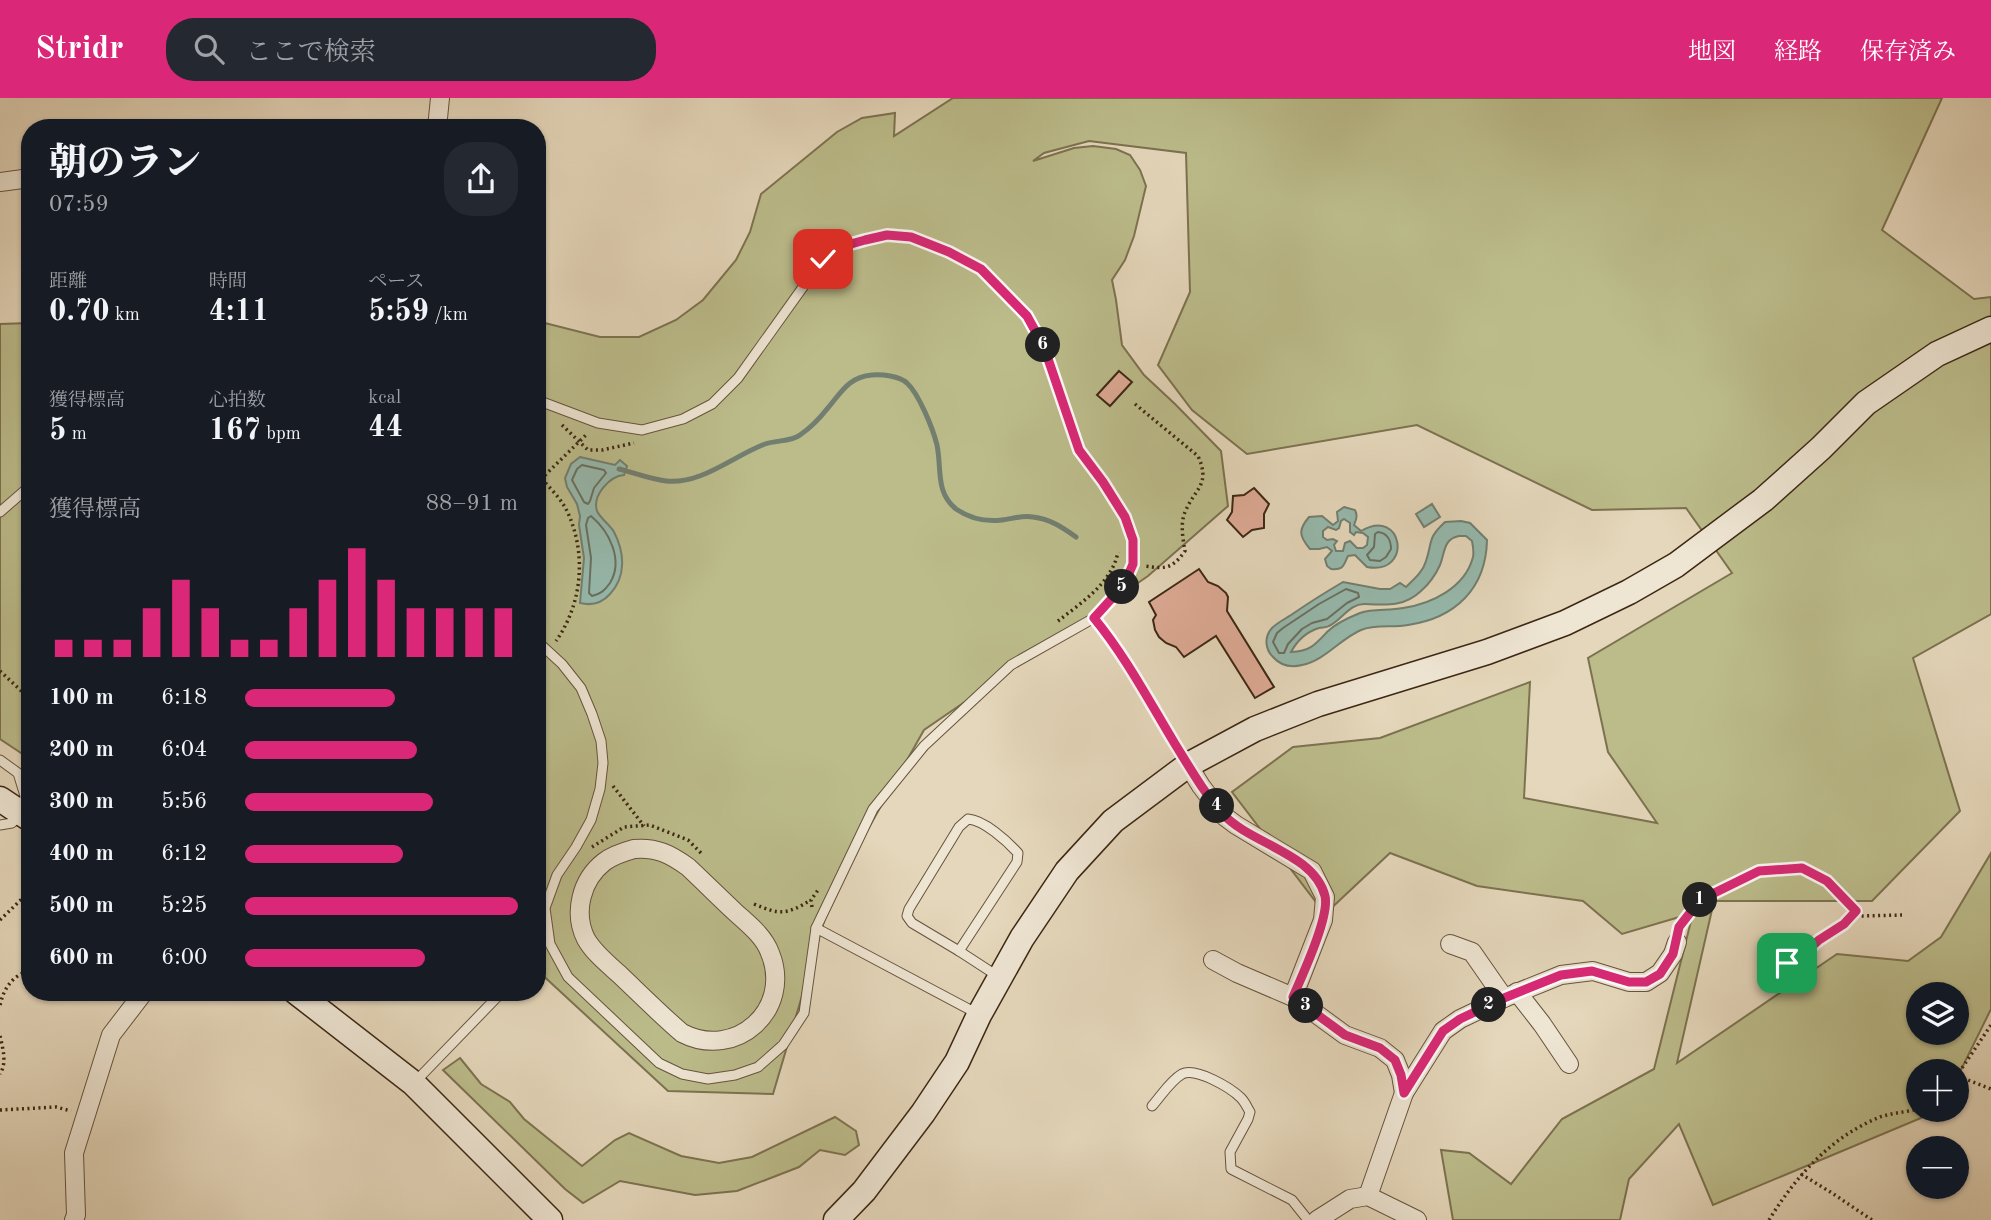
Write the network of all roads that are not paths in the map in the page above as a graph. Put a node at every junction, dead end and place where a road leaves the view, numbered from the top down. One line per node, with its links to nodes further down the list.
1 (440, 98): 2 (street)
2 (438, 119)
3 (21, 179): 4 (street)
4 (0, 182)
5 (1991, 329): 12 (street)
6 (546, 403): 9 (lane)
7 (21, 494): 8 (lane)
8 (0, 512)
9 (1094, 618): 12 (lane); 18 (lane)
10 (546, 648): 16 (lane)
11 (0, 760): 13 (lane)
12 (1188, 765): 23 (street); 25 (street)
13 (21, 783)
14 (0, 799): 15 (street)
15 (17, 819)
16 (546, 905)
17 (546, 915): 18 (lane)
18 (816, 929): 29 (lane)
19 (1677, 942): 24 (street)
20 (1450, 944): 24 (street)
21 (959, 951): 21 (lane); 23 (lane)
22 (1213, 960): 25 (street)
23 (1000, 978): 29 (street)
24 (1511, 995): 31 (street); 33 (street)
25 (1293, 997): 33 (street)
26 (137, 1001): 36 (street)
27 (308, 1001): 32 (street)
28 (493, 1001): 32 (lane)
29 (979, 1015): 38 (street)
30 (671, 1024): 30 (street)
31 (1569, 1064)
32 (413, 1083): 37 (street)
33 (1404, 1093): 35 (street)
34 (1152, 1106): 39 (lane)
35 (1368, 1196): 40 (street); 41 (street)
36 (74, 1220)
37 (550, 1220)
38 (835, 1220)
39 (1308, 1220)
40 (1317, 1220)
41 (1417, 1220)

